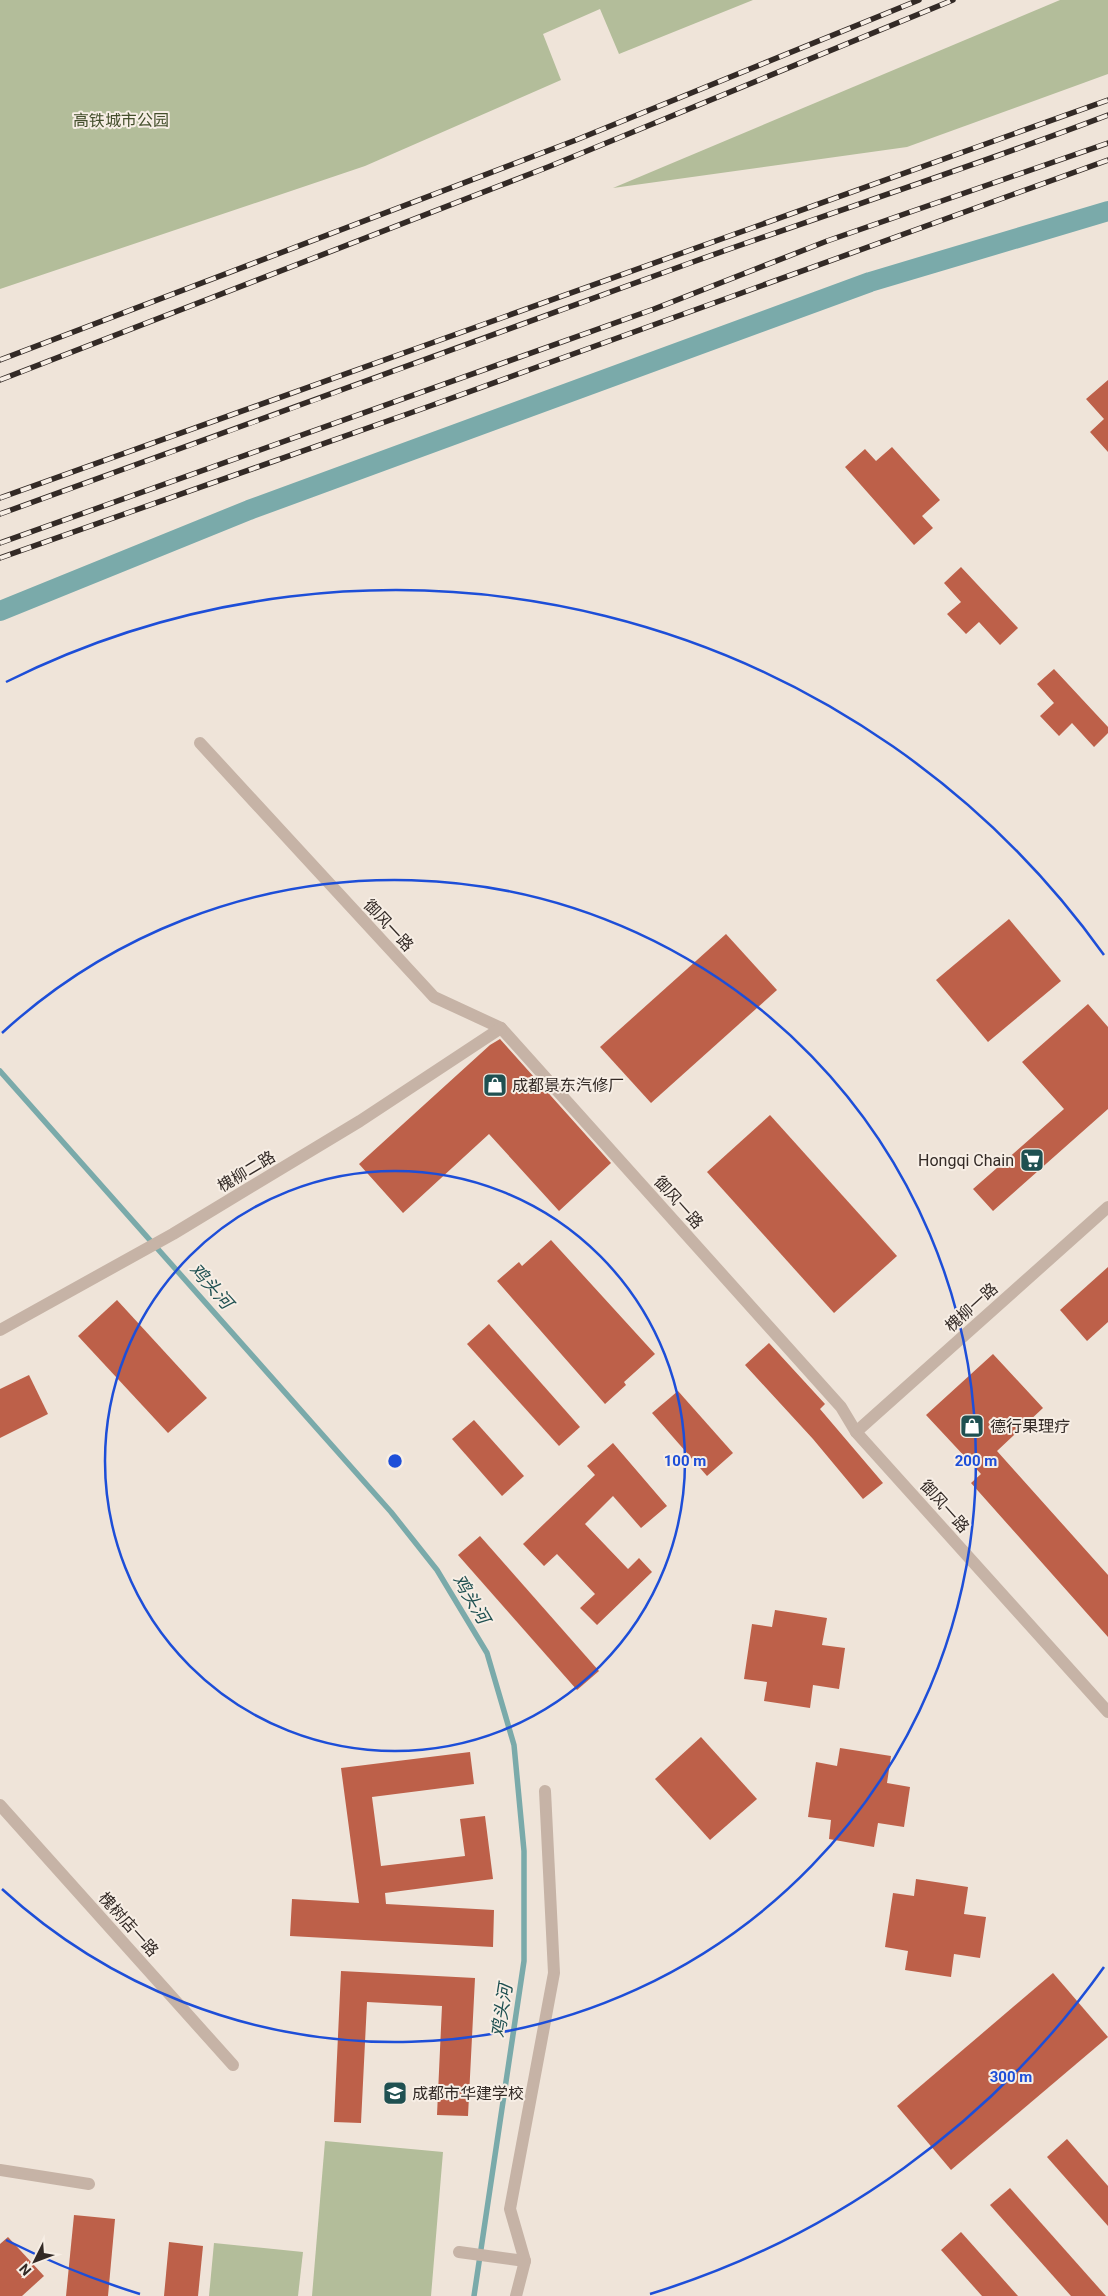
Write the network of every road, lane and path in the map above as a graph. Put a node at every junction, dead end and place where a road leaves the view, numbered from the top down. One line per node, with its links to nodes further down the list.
1 (200, 743): 2 (street, 御风一路)
2 (501, 1028): 4 (street, 槐柳二路); 5 (street, 御风一路)
3 (1108, 1207): 5 (street, 槐柳一路)
4 (0, 1330)
5 (856, 1432): 6 (street, 御风一路)
6 (1108, 1712)
7 (545, 1791): 13 (street)
8 (0, 1805): 9 (street, 槐树店一路)
9 (233, 2065)
10 (0, 2170): 11 (street)
11 (89, 2184)
12 (459, 2252): 13 (street)
13 (525, 2261): 14 (street)
14 (516, 2296)

